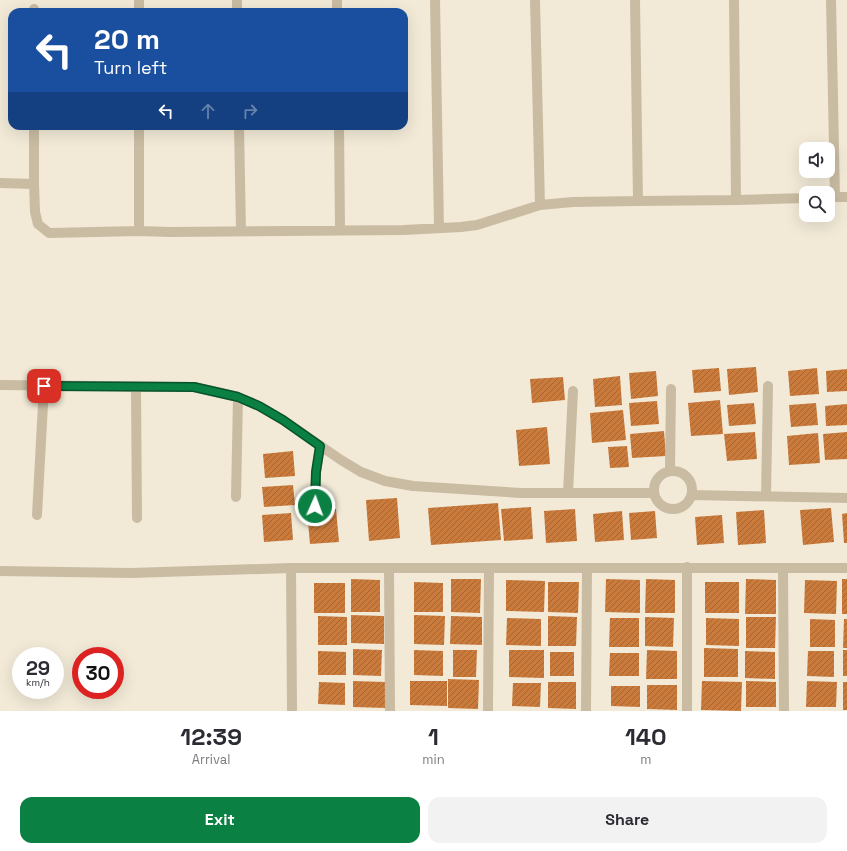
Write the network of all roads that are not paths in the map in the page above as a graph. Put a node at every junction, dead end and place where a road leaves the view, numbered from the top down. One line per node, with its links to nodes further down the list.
1 (435, 0): 19 (street)
2 (535, 0): 18 (street)
3 (635, 0): 17 (street)
4 (734, 0): 16 (street)
5 (831, 0): 12 (street)
6 (34, 130): 11 (street)
7 (139, 130): 21 (street)
8 (239, 130): 22 (street)
9 (339, 130): 20 (street)
10 (0, 183): 11 (street)
11 (34, 184): 21 (street)
12 (831, 186)
13 (835, 197): 14 (street)
14 (847, 197)
15 (799, 198): 16 (street)
16 (736, 200): 17 (street)
17 (638, 201): 18 (street)
18 (540, 205): 19 (street)
19 (439, 228): 20 (street)
20 (340, 230): 22 (street)
21 (139, 231): 22 (street)
22 (241, 231)
23 (0, 385): 24 (street)
24 (44, 386): 26 (street); 39 (street)
25 (768, 386): 35 (street)
26 (136, 387): 29 (street); 40 (street)
27 (671, 389): 31 (street)
28 (573, 391): 32 (street)
29 (238, 397): 30 (street); 36 (street)
30 (320, 446): 32 (street); 38 (street)
31 (670, 470): 33 (street); 34 (street)
32 (568, 493): 33 (street)
33 (654, 493): 34 (street)
34 (692, 494): 35 (street)
35 (766, 496): 37 (street)
36 (236, 497)
37 (847, 498)
38 (315, 506)
39 (37, 515)
40 (137, 518)
41 (687, 567): 45 (street); 47 (street); 53 (street)
42 (291, 568): 43 (street); 48 (street); 49 (street)
43 (389, 568): 44 (street); 50 (street)
44 (489, 568): 47 (street); 51 (street)
45 (783, 568): 46 (street); 54 (street)
46 (847, 568)
47 (587, 569): 52 (street)
48 (0, 571)
49 (292, 711)
50 (390, 711)
51 (488, 711)
52 (586, 711)
53 (687, 711)
54 (784, 711)

